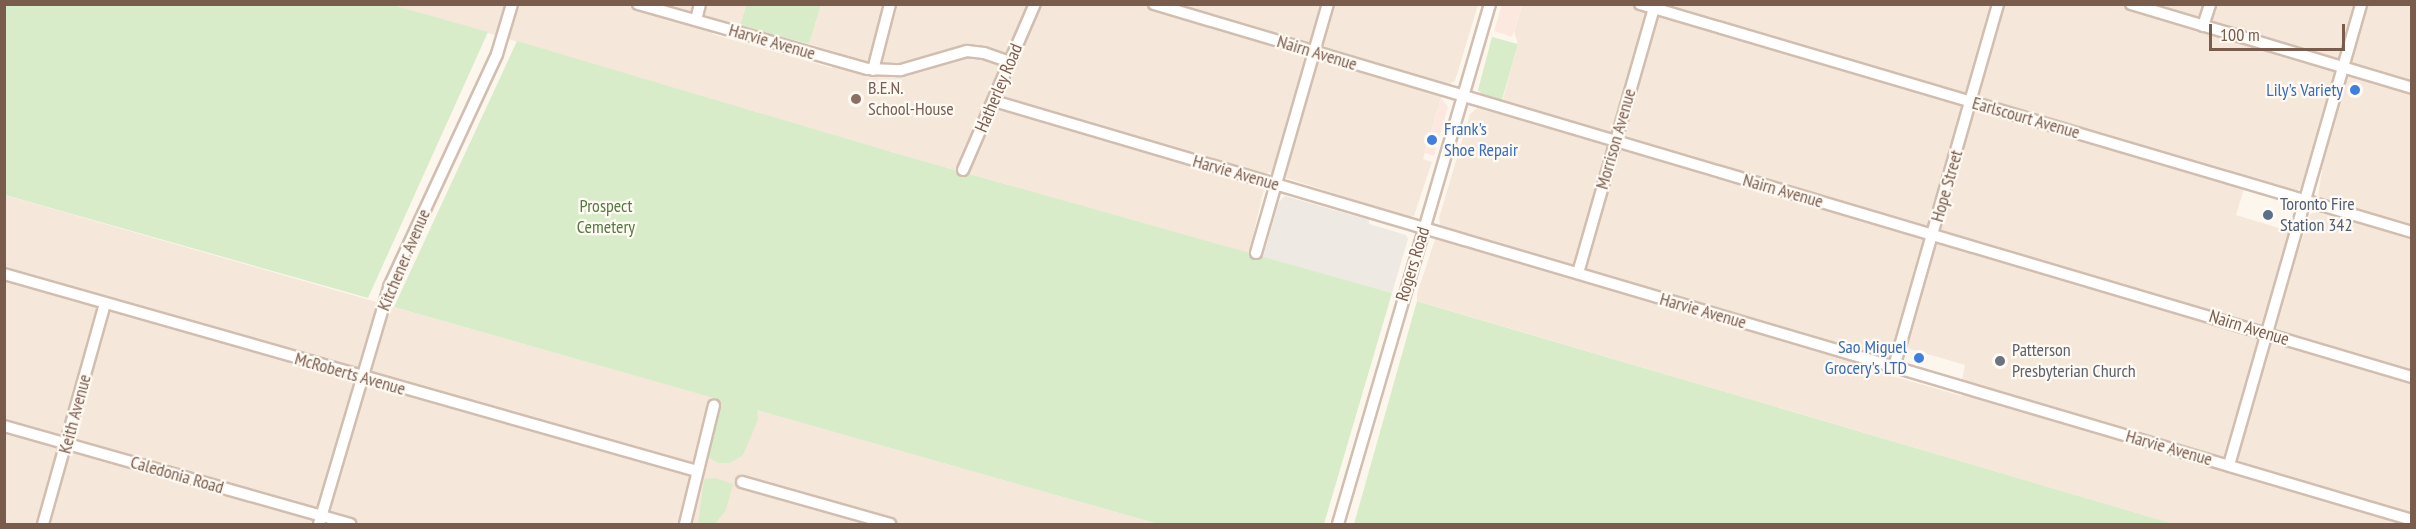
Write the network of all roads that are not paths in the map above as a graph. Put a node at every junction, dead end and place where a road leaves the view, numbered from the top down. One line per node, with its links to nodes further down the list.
1 (512, 4): 38 (street, Kitchener Avenue)
2 (638, 4): 15 (street, Harvie Avenue)
3 (700, 4): 15 (street)
4 (890, 4): 20 (street)
5 (1035, 4): 18 (street, Hatherley Road)
6 (1154, 4): 17 (street, Nairn Avenue)
7 (1328, 4): 17 (street)
8 (1490, 4): 22 (street, Rogers Road)
9 (1640, 4): 14 (street, Earlscourt Avenue)
10 (1998, 4): 24 (street, Hope Street)
11 (2131, 4): 16 (street)
12 (2210, 4): 16 (street)
13 (2361, 4): 19 (street)
14 (1654, 7): 24 (street, Earlscourt Avenue); 25 (street, Morrison Avenue)
15 (696, 20): 20 (street, Harvie Avenue)
16 (2203, 26): 19 (street)
17 (1314, 53): 22 (street, Nairn Avenue); 27 (street)
18 (1010, 62): 20 (street, Harvie Avenue); 23 (street, Hatherley Road)
19 (2343, 68): 21 (street); 28 (street)
20 (873, 70)
21 (2412, 88)
22 (1463, 98): 25 (street, Nairn Avenue); 29 (street, Rogers Road)
23 (994, 101): 26 (street, Hatherley Road); 27 (street, Harvie Avenue)
24 (1971, 103): 28 (street, Earlscourt Avenue); 31 (street, Hope Street)
25 (1615, 141): 31 (street, Nairn Avenue); 33 (street, Morrison Avenue)
26 (963, 170)
27 (1276, 185): 29 (street, Harvie Avenue); 32 (street)
28 (2305, 201): 30 (street, Earlscourt Avenue); 36 (street)
29 (1424, 229): 33 (street, Harvie Avenue); 52 (street, Rogers Road)
30 (2412, 232)
31 (1932, 235): 36 (street, Nairn Avenue); 37 (street, Hope Street)
32 (1256, 253)
33 (1578, 273): 37 (street, Harvie Avenue)
34 (4, 274): 35 (street, McRoberts Avenue)
35 (105, 304): 38 (street, McRoberts Avenue); 42 (street, Keith Avenue)
36 (2267, 333): 39 (street, Nairn Avenue); 43 (street)
37 (1894, 367): 43 (street, Harvie Avenue)
38 (361, 377): 44 (street, McRoberts Avenue); 46 (street, Kitchener Avenue)
39 (2412, 377)
40 (714, 405): 44 (street)
41 (4, 426): 42 (street, Caledonia Road)
42 (66, 445): 46 (street, Caledonia Road); 48 (street, Keith Avenue)
43 (2229, 465): 47 (street, Harvie Avenue)
44 (697, 471): 50 (street)
45 (742, 482): 51 (street)
46 (320, 520): 49 (street, Caledonia Road)
47 (2412, 520)
48 (43, 525)
49 (350, 525)
50 (685, 525)
51 (890, 525)
52 (1338, 525)

